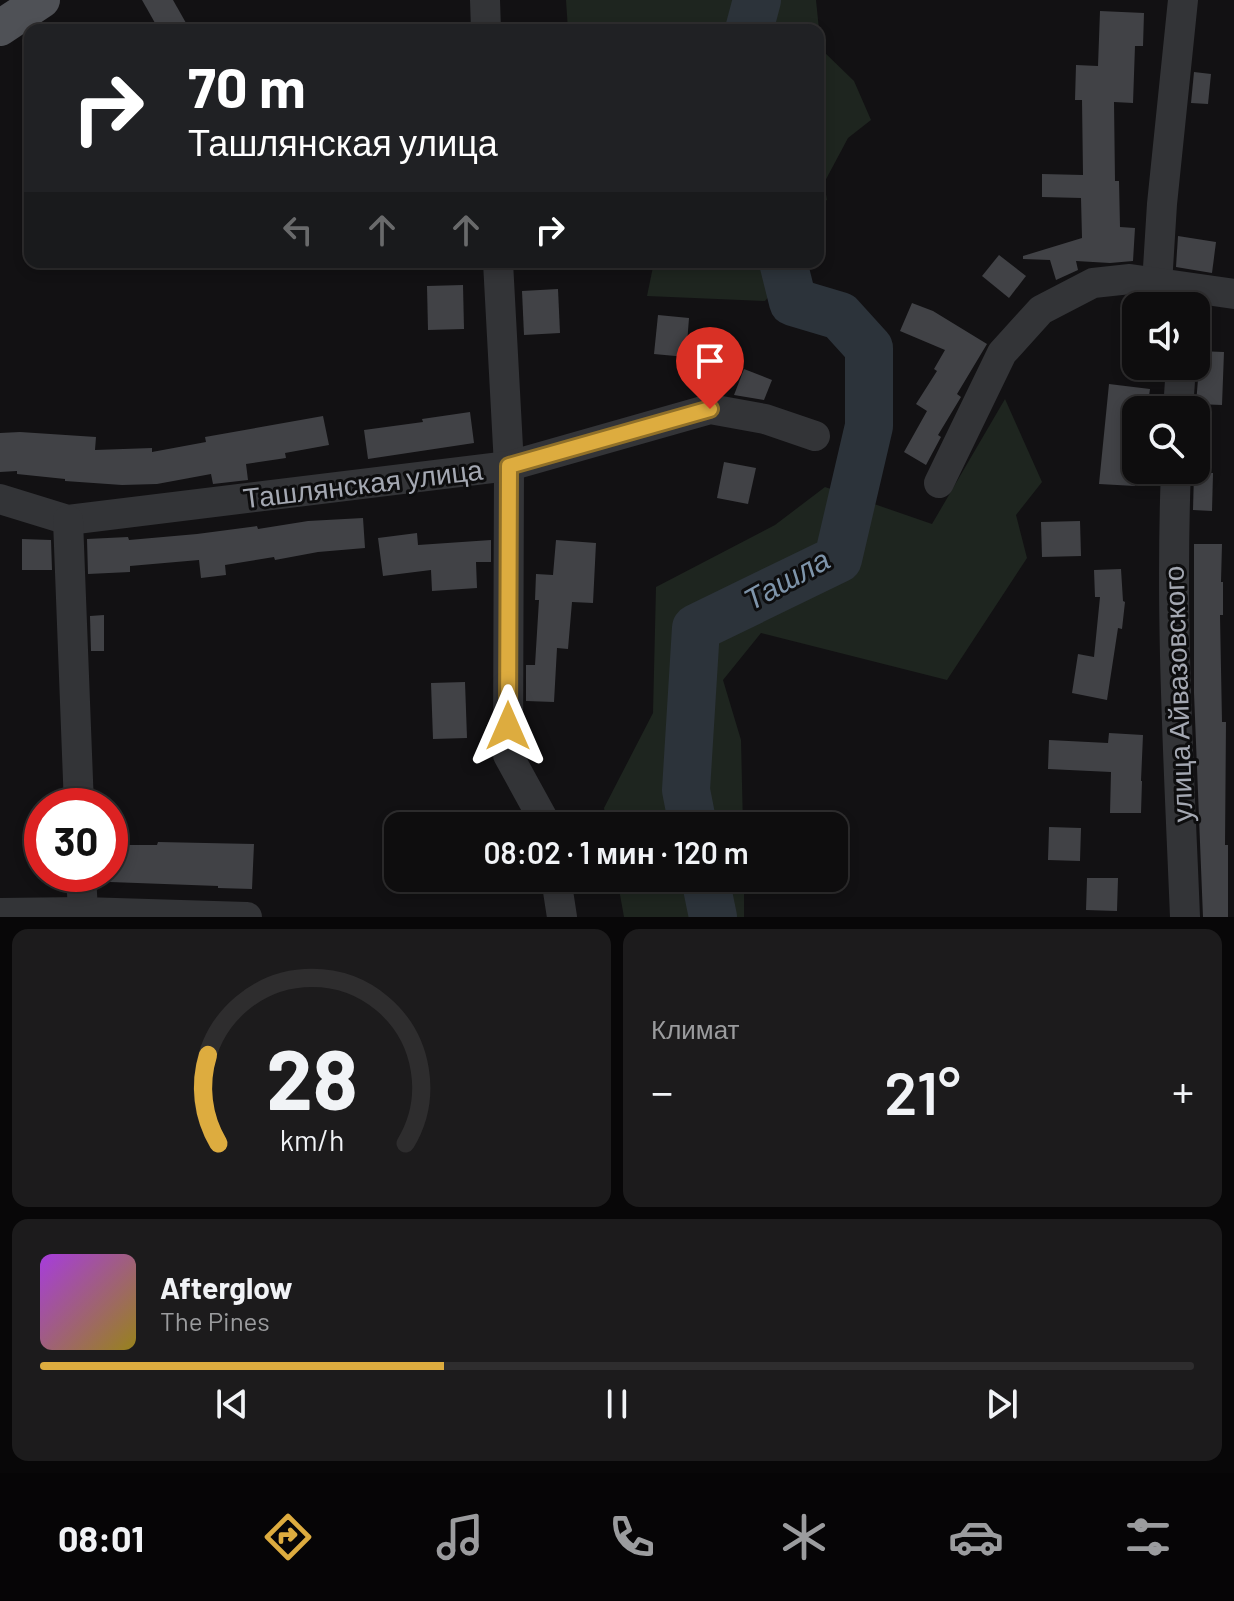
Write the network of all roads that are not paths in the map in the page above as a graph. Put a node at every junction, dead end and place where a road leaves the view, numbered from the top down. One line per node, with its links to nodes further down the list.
1 (42, 0): 5 (main road)
2 (485, 0): 4 (street)
3 (1183, 0): 7 (street)
4 (486, 24)
5 (0, 28)
6 (498, 268): 11 (street)
7 (1176, 292): 12 (street)
8 (1210, 293): 9 (street)
9 (1234, 294)
10 (815, 436): 11 (street, Ташлянская улица)
11 (509, 466): 15 (street, Ташлянская улица); 17 (street)
12 (939, 483)
13 (1176, 484): 24 (street, улица Айвазовского)
14 (0, 499): 15 (street, Ташлянская улица)
15 (68, 520): 16 (street)
16 (78, 788)
17 (539, 812)
18 (82, 892): 20 (street)
19 (558, 892): 23 (street)
20 (83, 912): 21 (street); 22 (street)
21 (0, 913)
22 (247, 917)
23 (562, 917)
24 (1185, 917)

